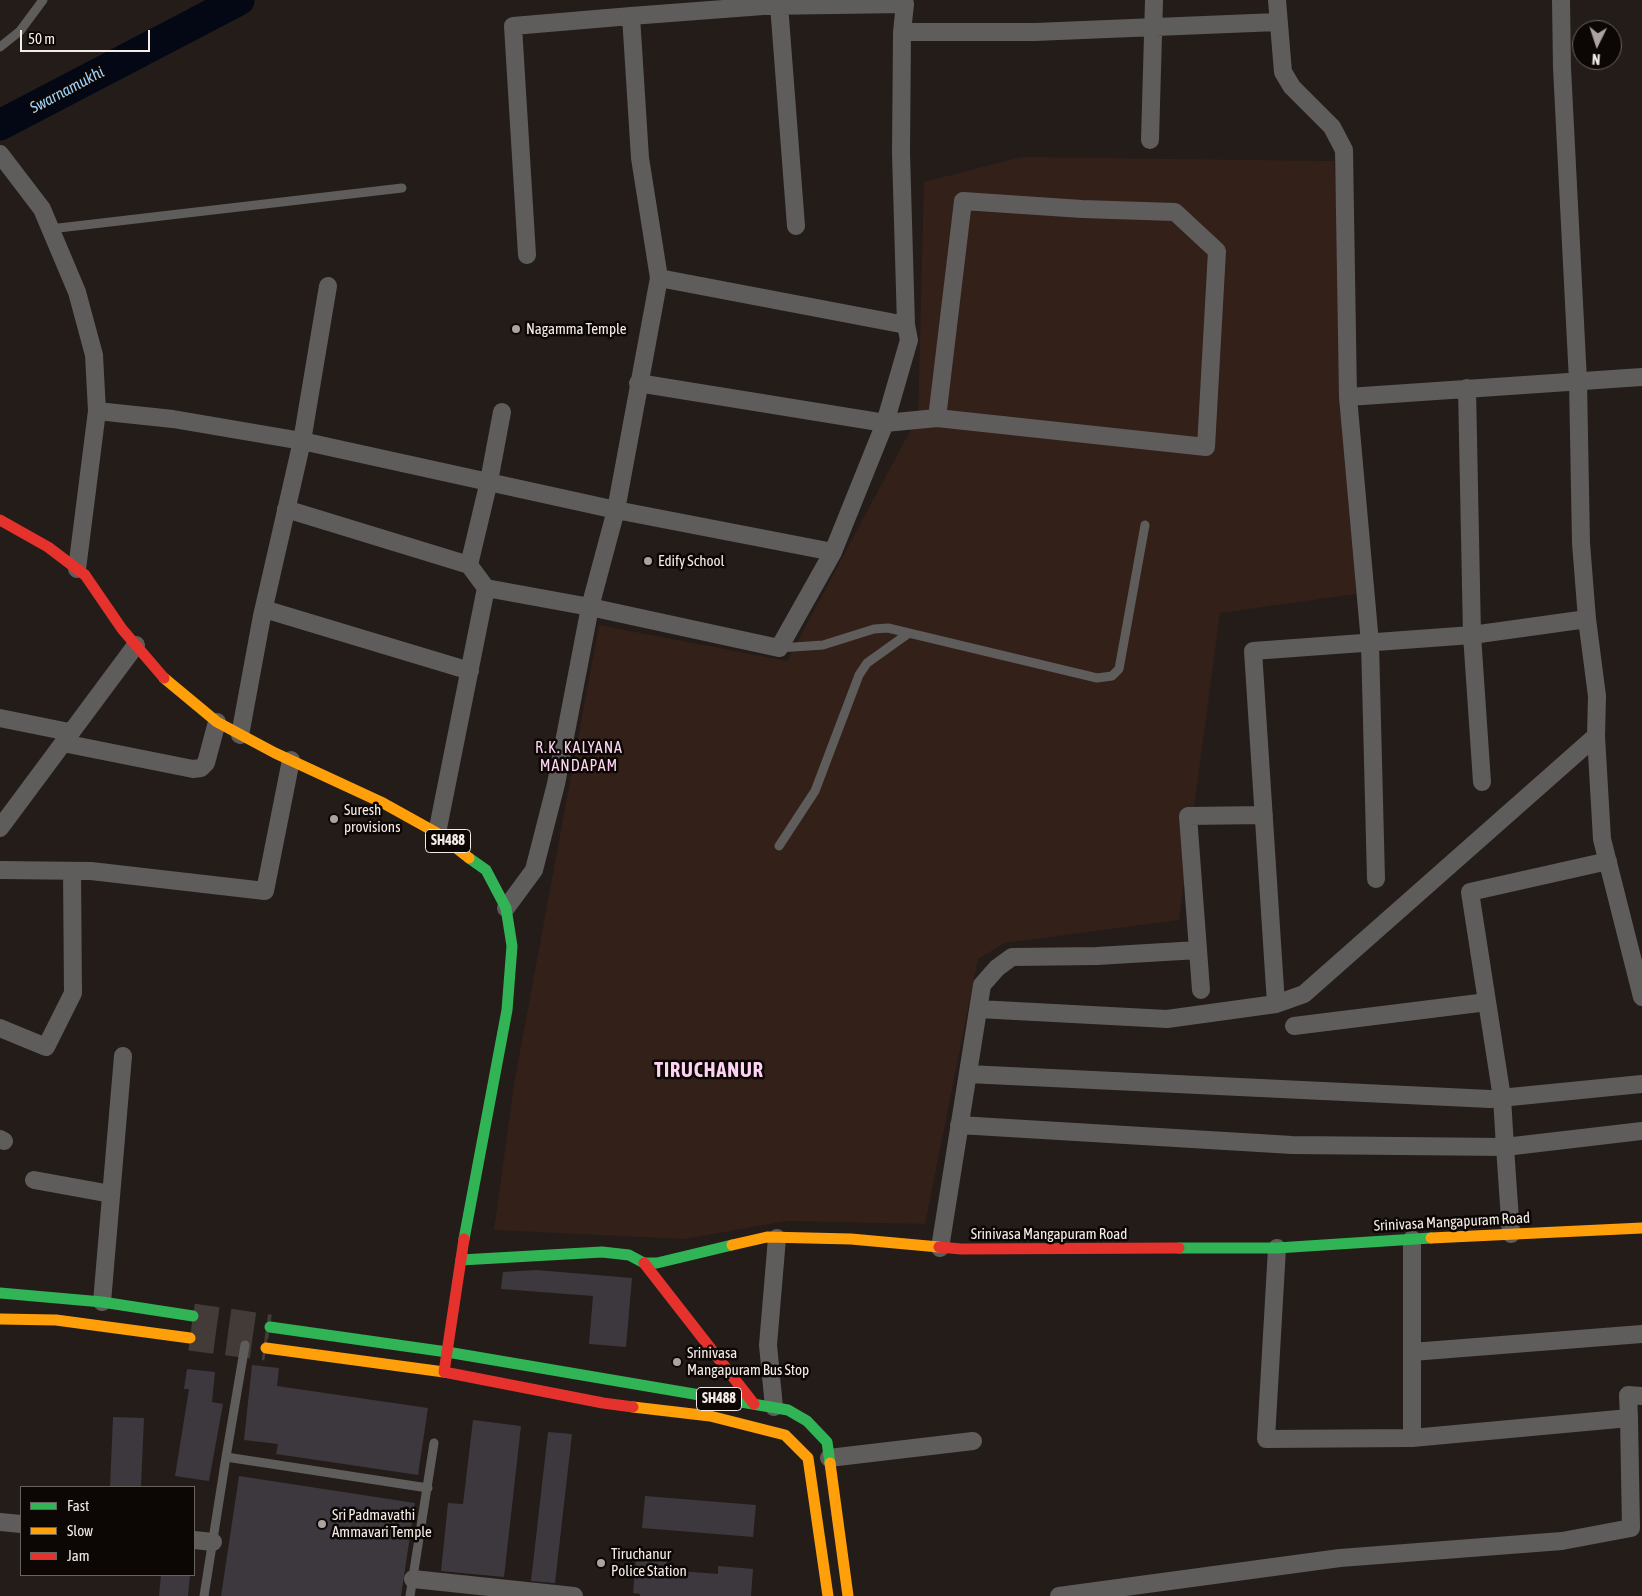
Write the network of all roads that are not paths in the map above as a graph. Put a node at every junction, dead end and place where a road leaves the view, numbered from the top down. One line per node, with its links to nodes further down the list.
1 (43, 0): 12 (lane)
2 (1154, 0): 10 (street)
3 (1277, 0): 9 (street)
4 (1561, 0): 23 (street)
5 (820, 2): 6 (street); 7 (street)
6 (905, 2): 11 (street)
7 (779, 5): 8 (street); 16 (street)
8 (631, 16): 18 (street); 19 (street)
9 (1277, 22): 10 (street); 26 (street)
10 (1154, 27): 11 (street); 13 (street)
11 (902, 32): 21 (street)
12 (0, 46)
13 (1150, 140)
14 (0, 154): 17 (street)
15 (402, 188): 17 (lane)
16 (796, 226)
17 (50, 229): 27 (street)
18 (528, 256)
19 (659, 278): 21 (street); 24 (street)
20 (328, 286): 31 (street)
21 (906, 325): 30 (street)
22 (1642, 377): 23 (street)
23 (1578, 381): 25 (street); 43 (street)
24 (638, 383): 30 (street); 34 (street)
25 (1467, 388): 26 (street); 45 (street)
26 (1348, 396): 46 (street)
27 (97, 411): 31 (street); 39 (street)
28 (502, 412): 32 (street)
29 (937, 418): 29 (street); 30 (street)
30 (886, 423): 37 (street)
31 (302, 441): 32 (street); 33 (street)
32 (489, 481): 34 (street); 38 (street)
33 (286, 509): 38 (street); 42 (street)
34 (616, 510): 37 (street); 41 (street)
35 (0, 520): 39 (main road, SH488)
36 (1145, 525): 44 (lane)
37 (833, 552): 48 (street)
38 (469, 565): 40 (street)
39 (77, 569): 47 (main road, SH488)
40 (486, 588): 41 (street); 49 (street)
41 (590, 607): 48 (street); 65 (street)
42 (264, 609): 49 (street); 52 (street)
43 (1587, 619): 45 (street); 53 (street)
44 (910, 633): 48 (lane); 60 (lane)
45 (1472, 635): 46 (street); 56 (street)
46 (1370, 643): 57 (street); 64 (street)
47 (136, 645): 51 (main road, SH488); 54 (street)
48 (779, 648)
49 (470, 671): 59 (street)
50 (0, 718): 54 (street)
51 (217, 722): 52 (main road, SH488); 54 (street)
52 (240, 735): 55 (main road, SH488)
53 (1596, 736): 61 (street); 70 (street)
54 (66, 738): 58 (street)
55 (291, 760): 59 (main road, SH488); 63 (street)
56 (1482, 782)
57 (1264, 815): 66 (street); 70 (street)
58 (0, 828)
59 (437, 833): 65 (main road, SH488)
60 (778, 846)
61 (1608, 861): 68 (street); 69 (street)
62 (0, 870): 63 (street)
63 (72, 871): 73 (street)
64 (1376, 880)
65 (506, 908): 89 (main road, SH488)
66 (1198, 950): 67 (street); 71 (street)
67 (1201, 990)
68 (1642, 997)
69 (1487, 1002): 72 (street); 77 (street)
70 (1276, 1004): 71 (street)
71 (978, 1009): 75 (street)
72 (1294, 1026)
73 (0, 1028)
74 (124, 1056): 82 (street)
75 (968, 1074): 77 (street); 78 (street)
76 (1642, 1084): 77 (street)
77 (1502, 1098): 80 (street)
78 (960, 1124): 80 (street); 87 (street)
79 (1642, 1131): 80 (street)
80 (1505, 1147): 84 (street)
81 (34, 1180): 82 (street)
82 (111, 1194): 92 (street)
83 (1642, 1228): 84 (main road, Srinivasa Mangapuram Road)
84 (1511, 1234): 86 (main road, Srinivasa Mangapuram Road)
85 (777, 1238): 87 (main road, Srinivasa Mangapuram Road); 90 (main road, Srinivasa Mangapuram Road); 105 (street)
86 (1412, 1239): 88 (main road, Srinivasa Mangapuram Road); 101 (street)
87 (940, 1248): 88 (main road, Srinivasa Mangapuram Road)
88 (1277, 1248): 107 (street)
89 (461, 1260): 90 (main road, Srinivasa Mangapuram Road); 100 (main road, SH488)
90 (644, 1263): 104 (main road)
91 (0, 1293): 92 (main road)
92 (102, 1302): 93 (main road)
93 (193, 1316)
94 (0, 1319): 97 (main road)
95 (270, 1327): 100 (main road)
96 (1642, 1334): 101 (street)
97 (190, 1338)
98 (245, 1345): 110 (lane)
99 (266, 1348): 102 (main road)
100 (447, 1352): 102 (main road, SH488); 104 (main road, SH488)
101 (1412, 1352): 107 (street)
102 (444, 1376): 120 (main road, SH488)
103 (1642, 1396): 106 (street)
104 (754, 1404): 105 (main road, SH488)
105 (774, 1407): 111 (main road, SH488)
106 (1629, 1418): 107 (street); 122 (street)
107 (1412, 1438)
108 (973, 1441): 111 (street)
109 (434, 1443): 112 (lane)
110 (226, 1457): 112 (lane); 116 (lane)
111 (829, 1458): 121 (main road, SH488)
112 (428, 1488): 117 (lane)
113 (0, 1522): 114 (street)
114 (20, 1524)
115 (195, 1540): 116 (street)
116 (213, 1542): 118 (lane)
117 (411, 1588): 119 (street)
118 (204, 1596)
119 (574, 1596)
120 (828, 1596)
121 (848, 1596)
122 (1059, 1596)

